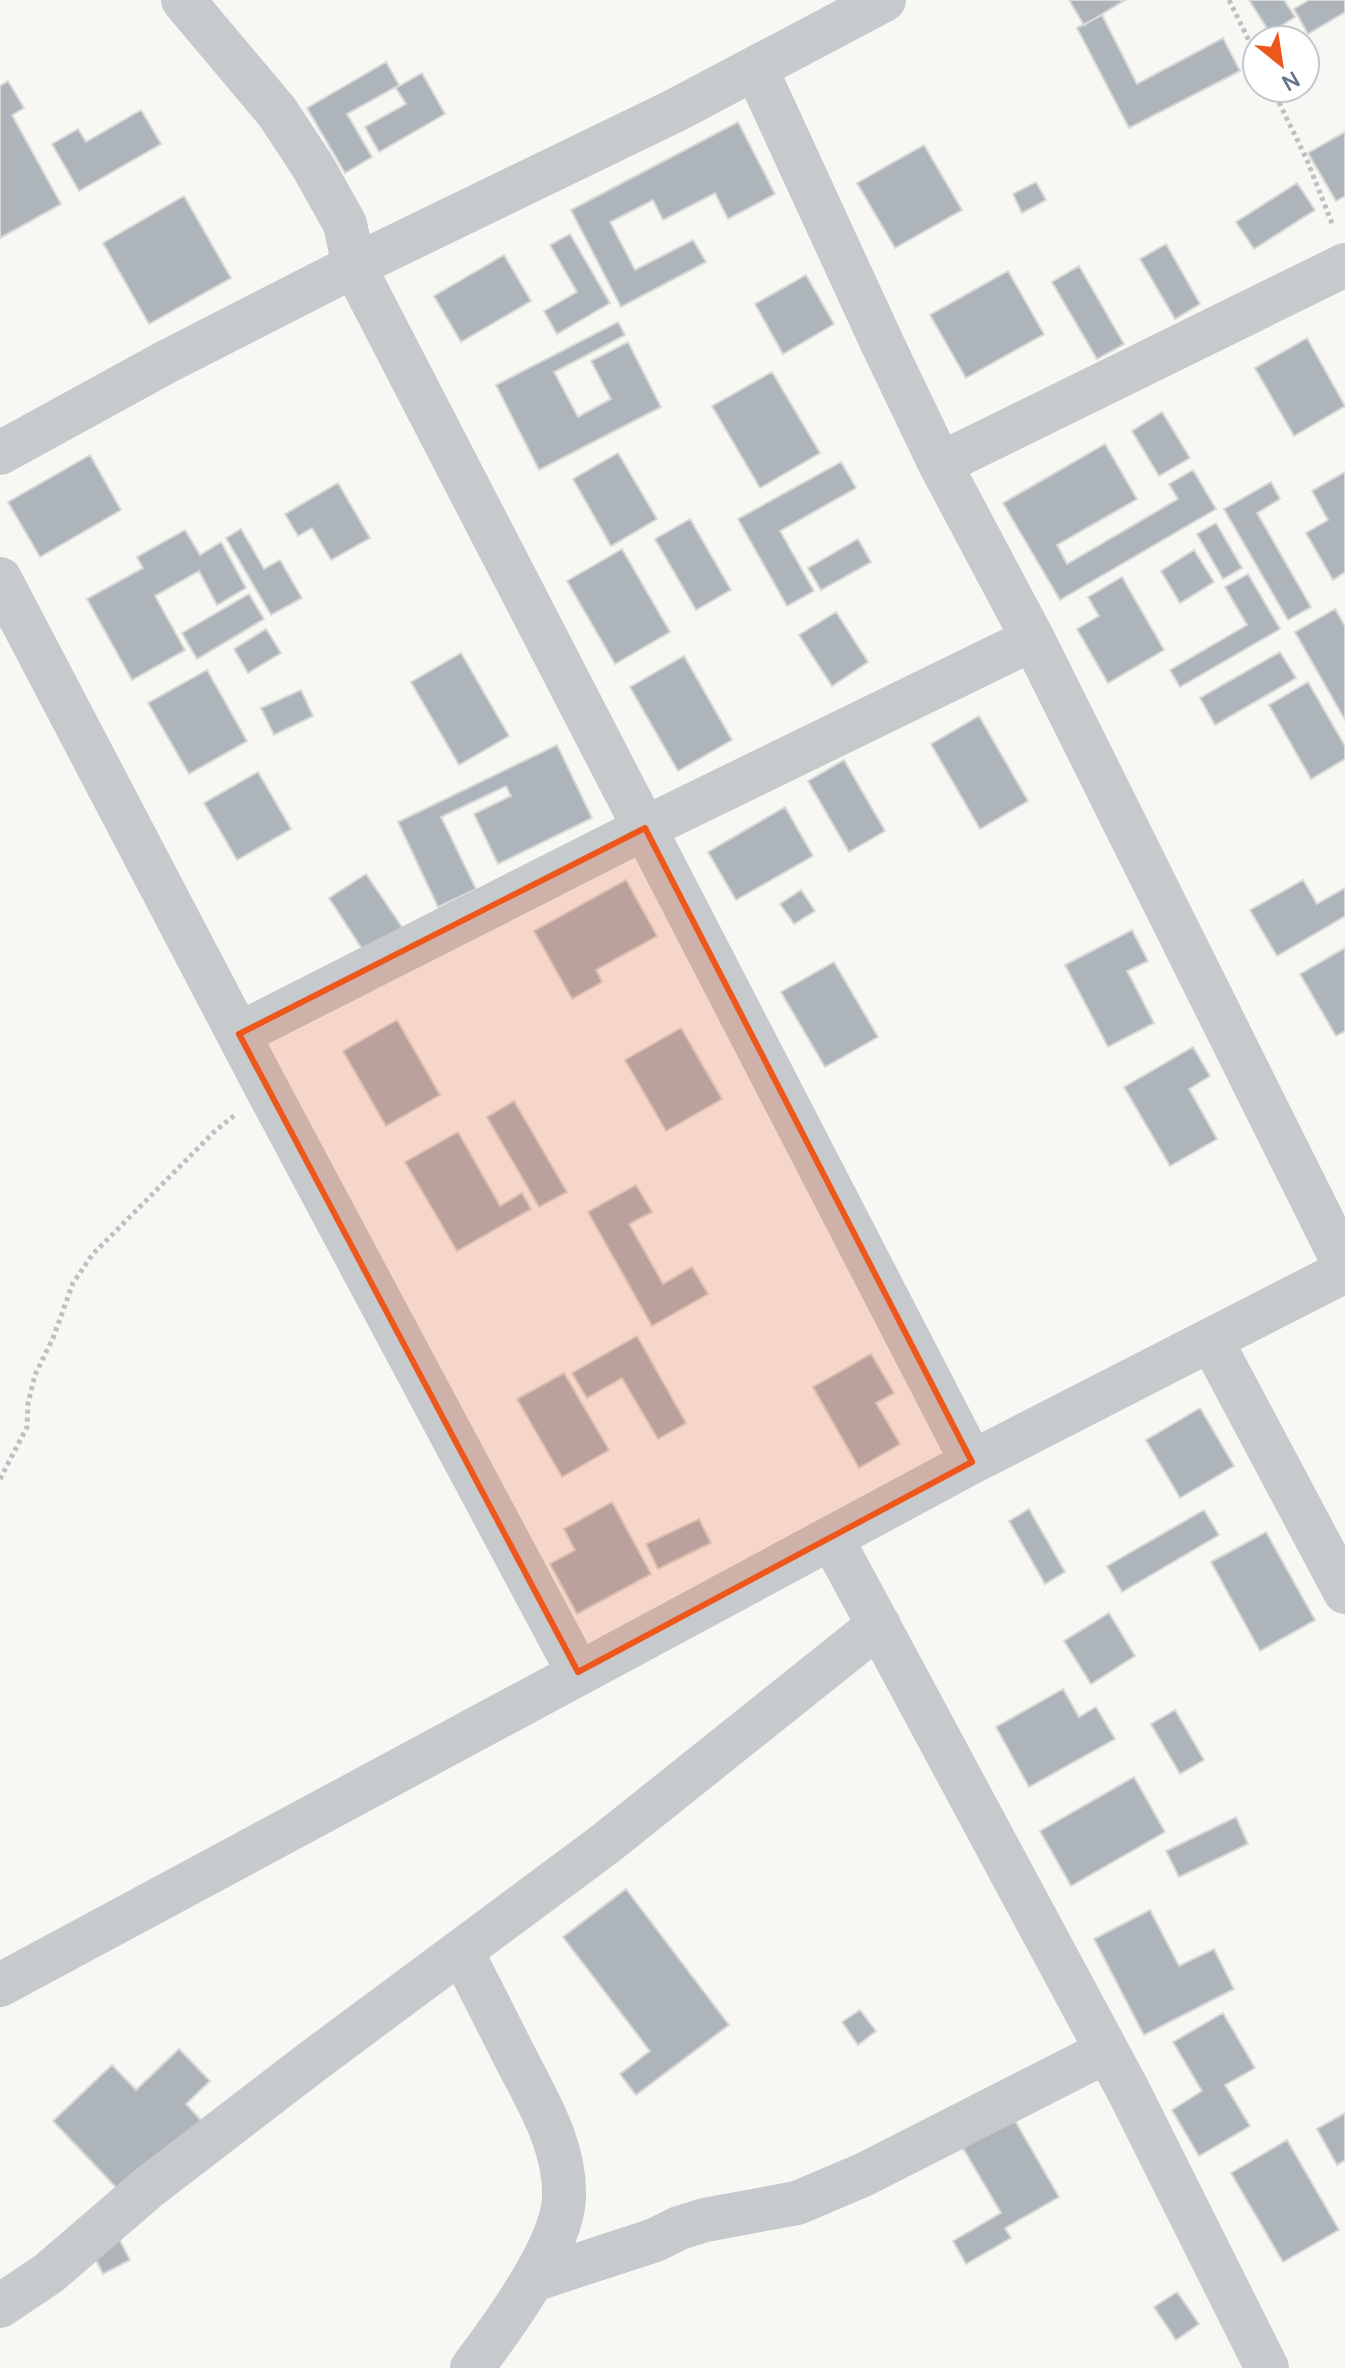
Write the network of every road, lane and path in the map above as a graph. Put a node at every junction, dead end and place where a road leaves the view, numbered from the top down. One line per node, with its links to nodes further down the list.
1 (183, 0): 8 (street)
2 (884, 0): 5 (street)
3 (1229, 0): 4 (path)
4 (1241, 24)
5 (756, 69): 8 (street); 10 (street)
6 (1280, 104): 7 (path)
7 (1340, 248): 10 (street)
8 (354, 266): 9 (street); 13 (street)
9 (0, 453)
10 (940, 464): 12 (street)
11 (0, 579): 14 (street)
12 (1033, 639): 13 (street); 16 (street)
13 (645, 828): 14 (street); 18 (street)
14 (239, 1034): 15 (street)
15 (267, 1089): 19 (path); 23 (street)
16 (1345, 1268): 17 (street)
17 (1211, 1340): 18 (street); 21 (street)
18 (972, 1462): 20 (street)
19 (0, 1479)
20 (832, 1539): 22 (street); 23 (street)
21 (1345, 1592)
22 (879, 1625): 24 (street); 26 (street)
23 (578, 1672): 25 (street)
24 (462, 1952): 27 (street); 28 (street)
25 (0, 1985)
26 (1107, 2051): 27 (street); 30 (street)
27 (533, 2280): 29 (street)
28 (0, 2306)
29 (472, 2368)
30 (1267, 2368)

